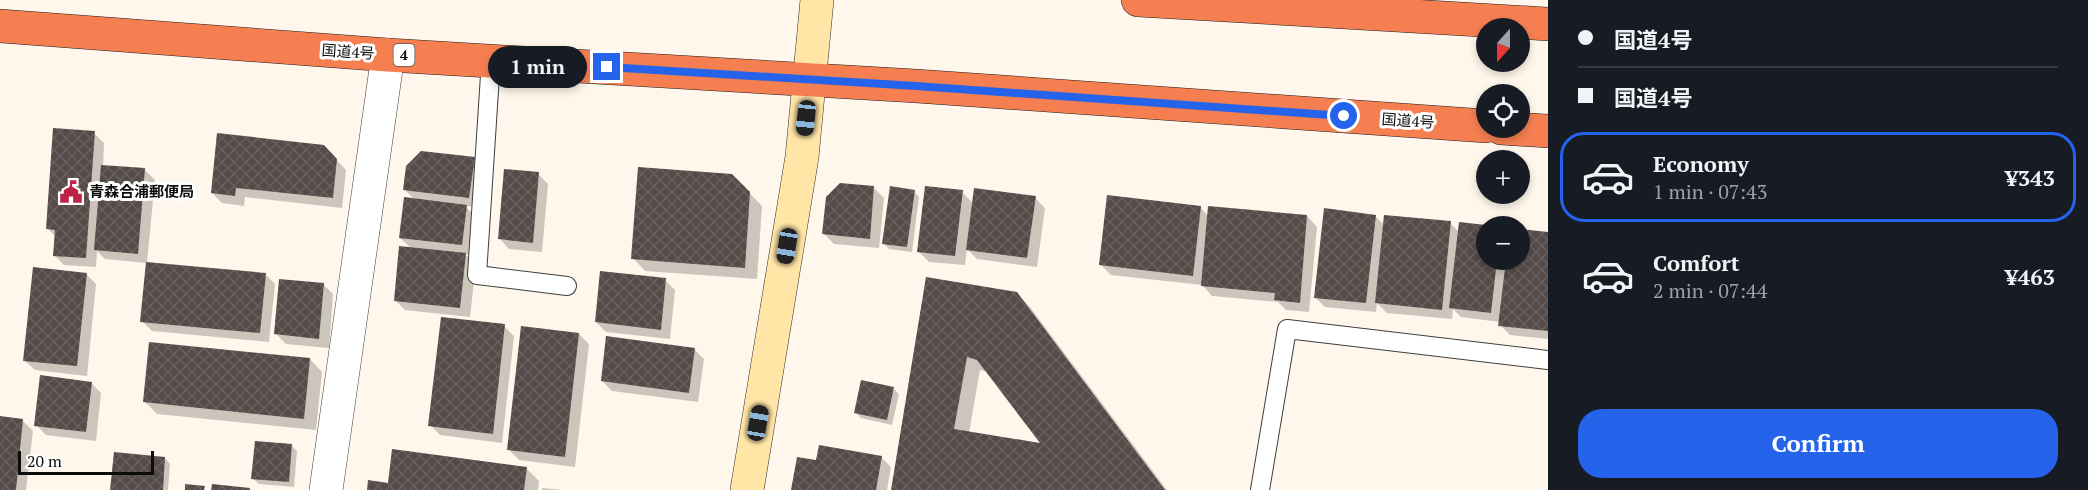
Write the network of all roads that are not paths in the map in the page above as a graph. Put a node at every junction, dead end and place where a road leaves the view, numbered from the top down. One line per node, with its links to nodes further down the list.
1 (817, 0): 11 (street)
2 (1138, 0): 5 (highway)
3 (1476, 0): 4 (highway)
4 (1500, 18)
5 (1476, 19)
6 (1530, 23): 7 (highway)
7 (1548, 24)
8 (0, 26): 9 (highway, 国道4号 / 4)
9 (388, 55): 10 (highway, 国道4号 / 4); 17 (street)
10 (492, 60): 11 (highway, 国道4号 / 4); 15 (lane)
11 (809, 79): 12 (highway, 国道4号 / 4); 18 (street)
12 (1476, 125)
13 (1530, 130): 14 (highway)
14 (1548, 131)
15 (567, 286)
16 (1548, 360): 19 (lane)
17 (326, 490)
18 (747, 490)
19 (1260, 490)

